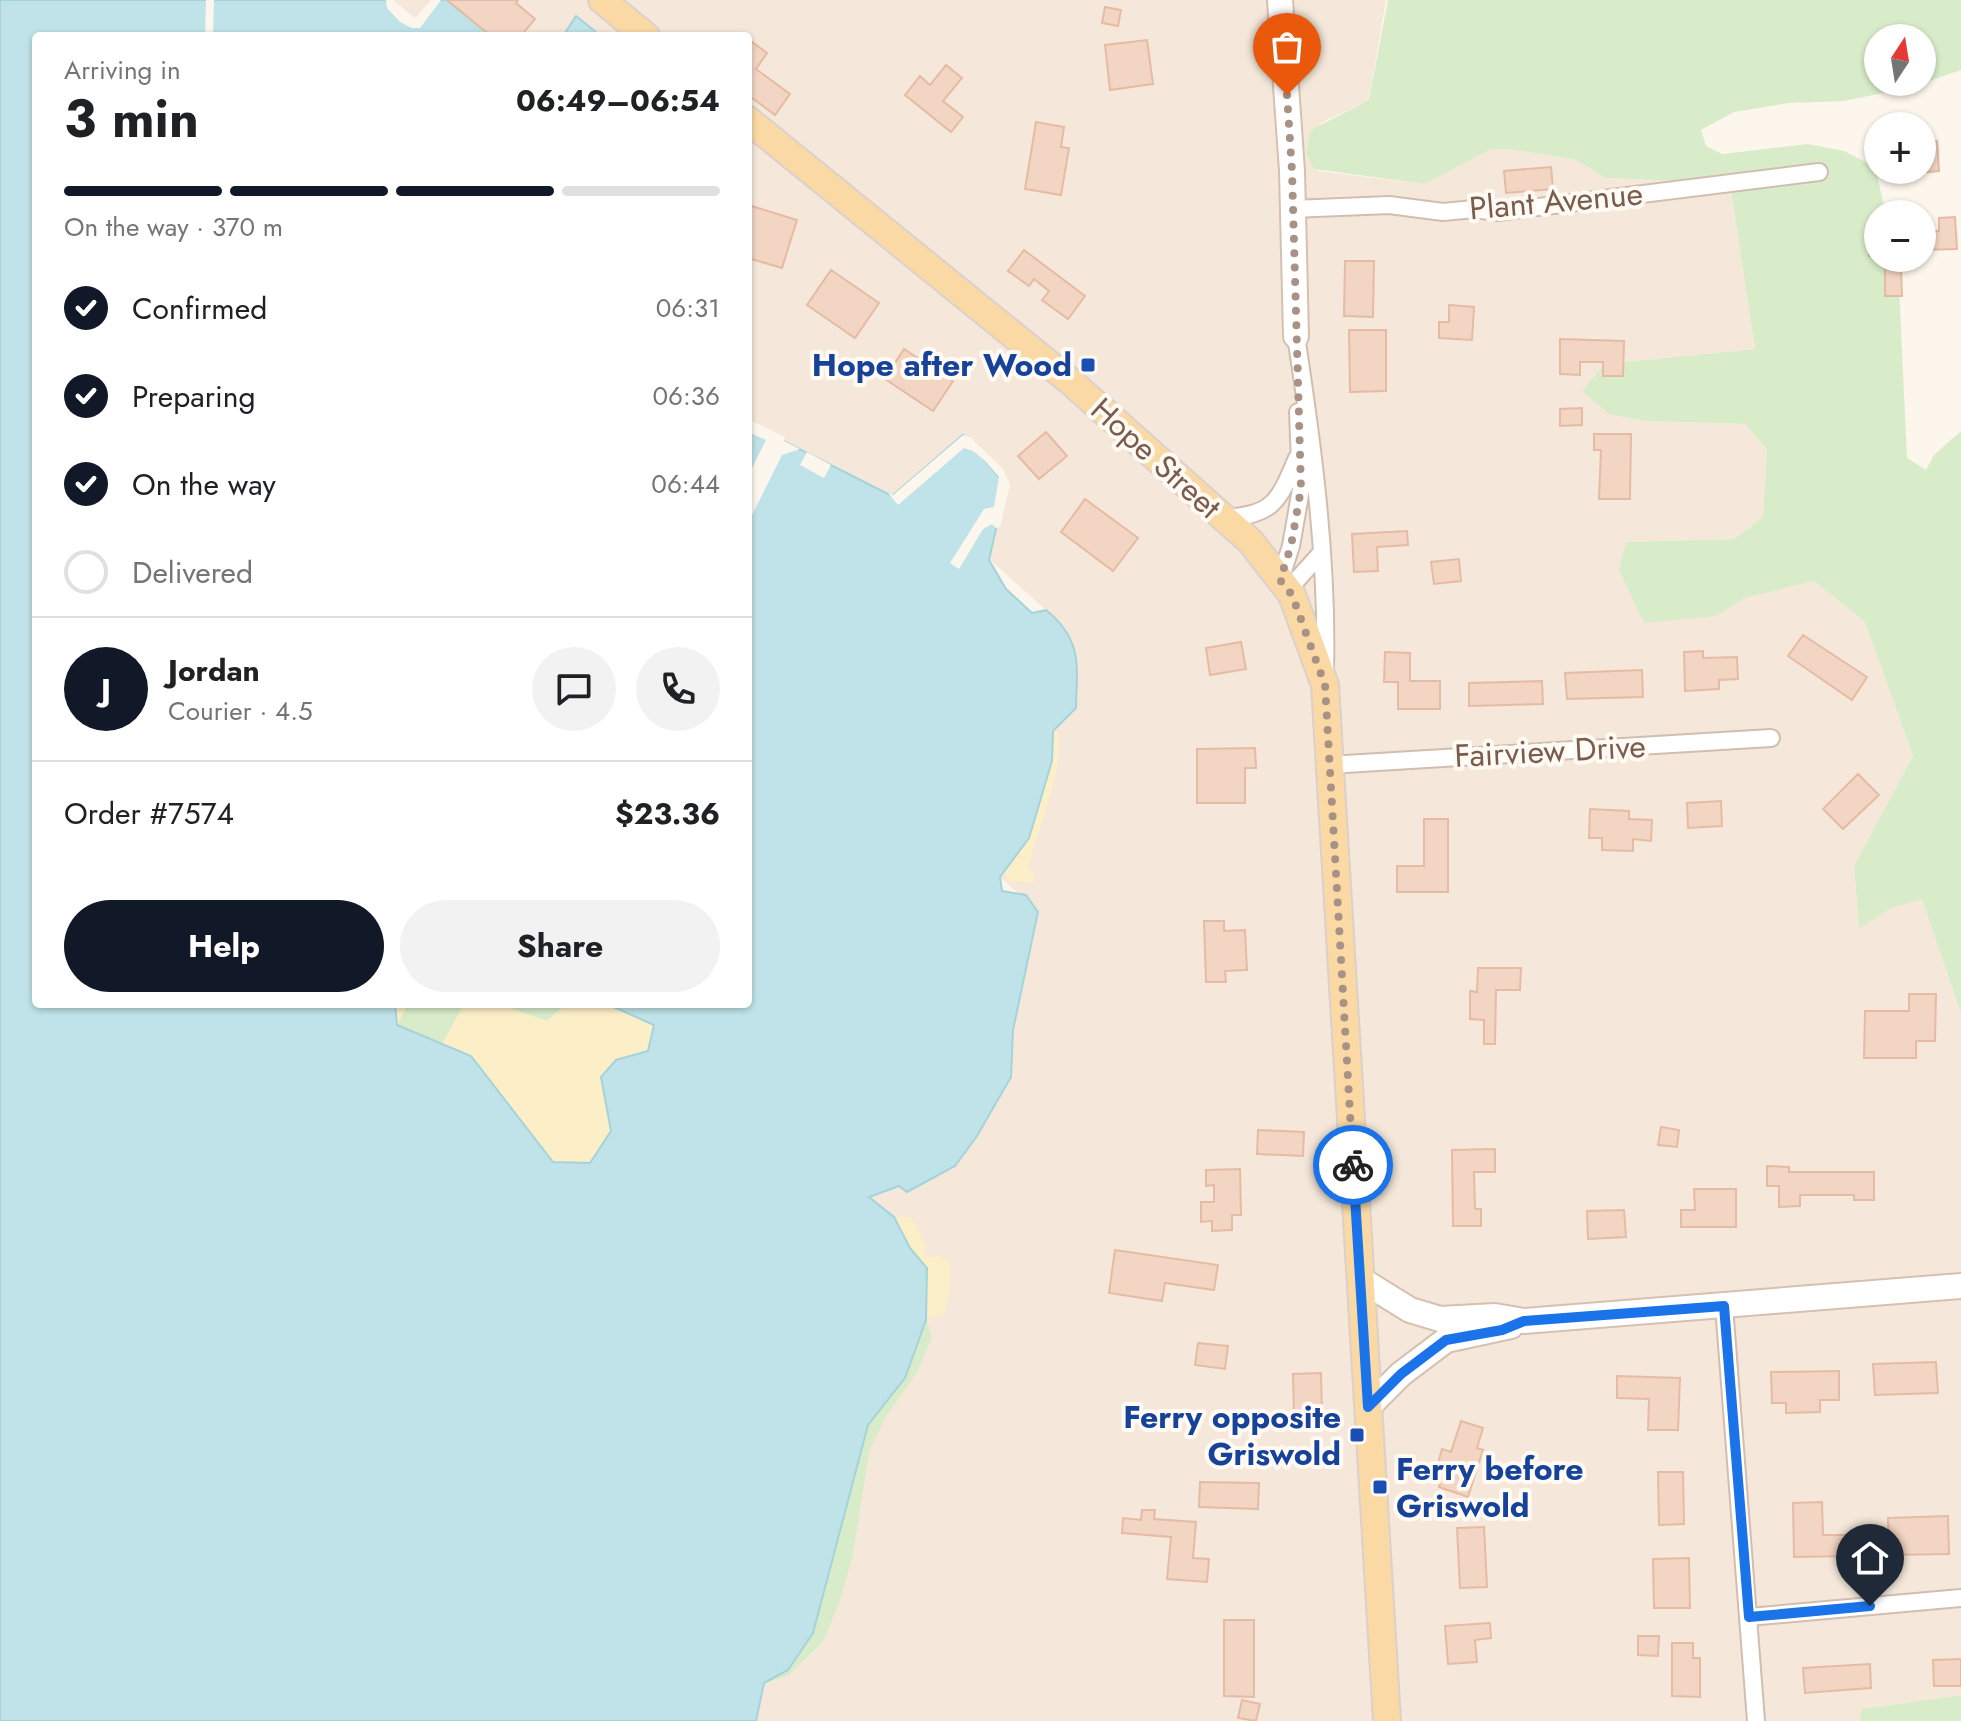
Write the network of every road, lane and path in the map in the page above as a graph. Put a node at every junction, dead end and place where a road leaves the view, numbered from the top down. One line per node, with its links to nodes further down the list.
1 (1280, 0): 6 (street)
2 (608, 2): 3 (main road)
3 (642, 32)
4 (752, 123): 9 (main road, Hope Street)
5 (1819, 172): 6 (street, Plant Avenue)
6 (1292, 209): 7 (street)
7 (1296, 336): 8 (street); 10 (street)
8 (1299, 453): 9 (street); 11 (street)
9 (1222, 518): 11 (main road, Hope Street)
10 (1321, 553): 11 (street); 12 (street)
11 (1283, 585): 12 (main road, Hope Street)
12 (1325, 685): 14 (main road, Hope Street)
13 (1771, 738): 14 (street, Fairview Drive)
14 (1329, 765): 15 (main road, Hope Street)
15 (1360, 1279): 18 (street); 19 (main road, Hope Street)
16 (1961, 1286): 17 (street)
17 (1724, 1306): 18 (street); 21 (street)
18 (1524, 1321): 19 (street)
19 (1368, 1407): 22 (main road, Hope Street)
20 (1961, 1598): 21 (street)
21 (1749, 1617): 23 (street)
22 (1387, 1721)
23 (1756, 1721)

